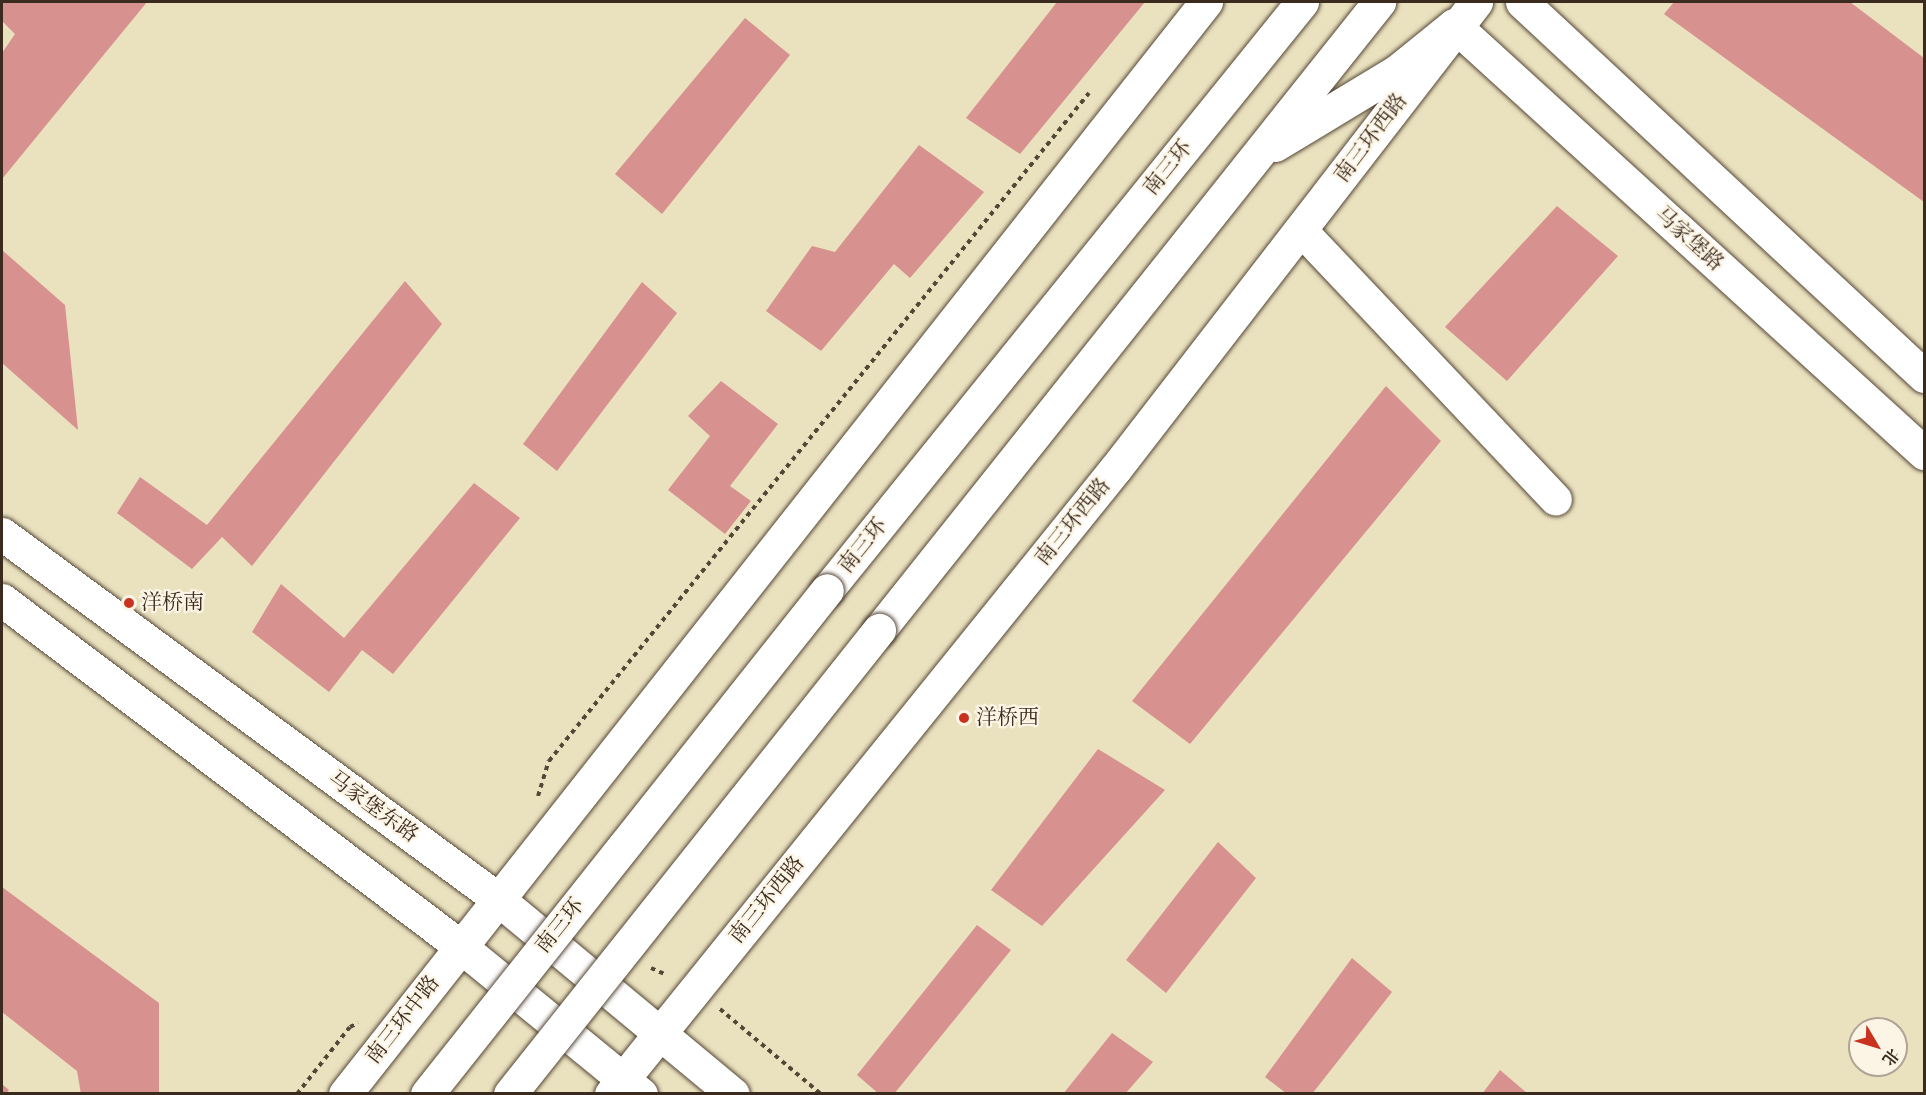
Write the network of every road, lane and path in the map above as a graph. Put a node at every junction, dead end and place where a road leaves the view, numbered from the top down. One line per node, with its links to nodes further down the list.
1 (1206, 2): 15 (main road)
2 (1302, 2): 22 (main road, 南三环, bridge)
3 (1379, 2): 7 (main road)
4 (1522, 2): 9 (main road)
5 (1465, 13): 7 (main road); 8 (main road, 南三环西路); 10 (main road, 马家堡路)
6 (1096, 85): 14 (path)
7 (1255, 157): 23 (main road, bridge)
8 (1301, 230): 11 (street); 18 (main road, 南三环西路)
9 (1924, 376)
10 (1924, 453)
11 (1556, 501)
12 (2, 534): 15 (main road, 马家堡东路)
13 (2, 600): 16 (main road)
14 (530, 806)
15 (498, 899): 16 (main road, 南三环中路); 18 (main road, 马家堡东路)
16 (460, 946): 19 (main road); 21 (main road, 南三环中路)
17 (369, 1017): 20 (path)
18 (659, 1034): 19 (main road, 南三环西路); 24 (main road, 马家堡东路)
19 (625, 1089)
20 (297, 1094)
21 (345, 1094)
22 (427, 1094)
23 (510, 1094)
24 (733, 1094)

